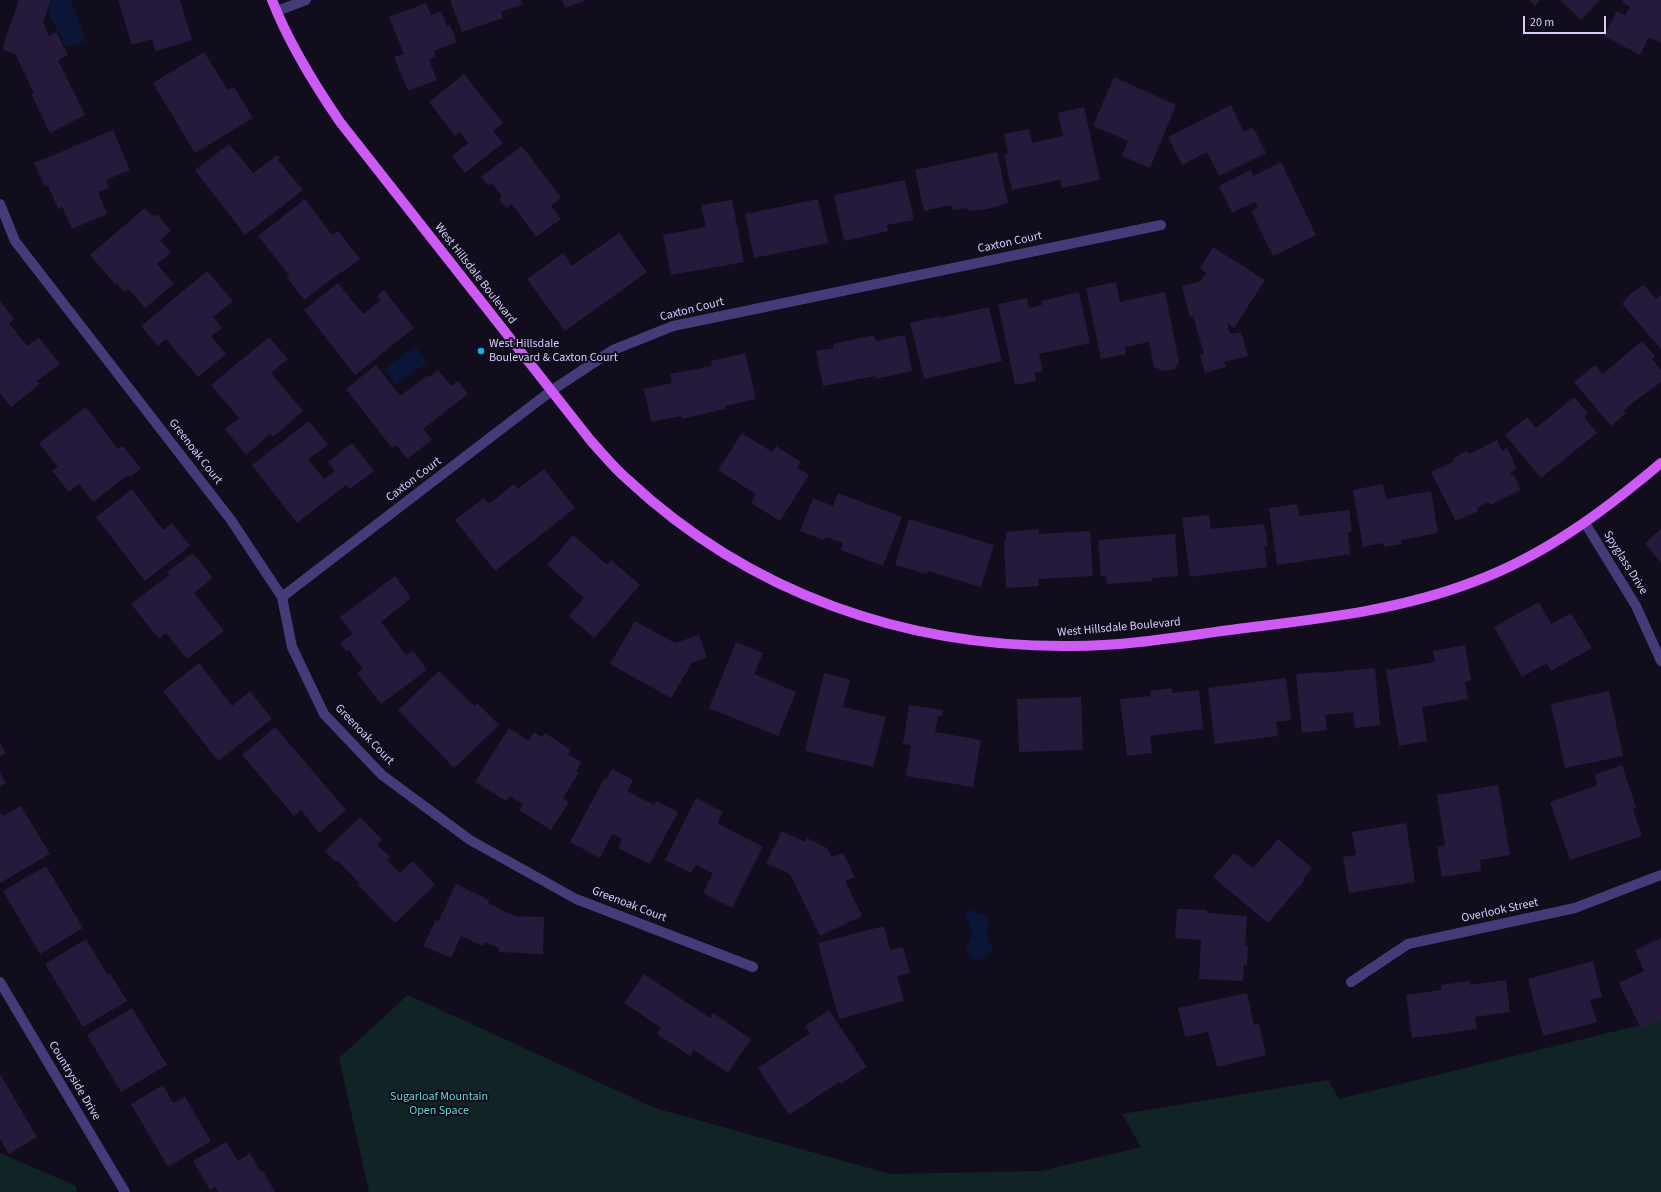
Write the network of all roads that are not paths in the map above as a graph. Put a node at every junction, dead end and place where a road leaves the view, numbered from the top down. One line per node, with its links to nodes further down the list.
1 (272, 0): 3 (main road, West Hillsdale Boulevard)
2 (306, 0): 3 (street)
3 (277, 11): 6 (main road, West Hillsdale Boulevard)
4 (0, 204): 9 (street, Greenoak Court)
5 (1161, 225): 6 (street, Caxton Court)
6 (551, 391): 8 (main road, West Hillsdale Boulevard); 9 (street, Caxton Court)
7 (1661, 463): 8 (main road, West Hillsdale Boulevard)
8 (1585, 523): 10 (street, Spyglass Drive)
9 (282, 597): 12 (street, Greenoak Court)
10 (1661, 661)
11 (1661, 875): 14 (street, Overlook Street)
12 (753, 966)
13 (0, 982): 15 (street, Countryside Drive)
14 (1351, 982)
15 (125, 1192)

